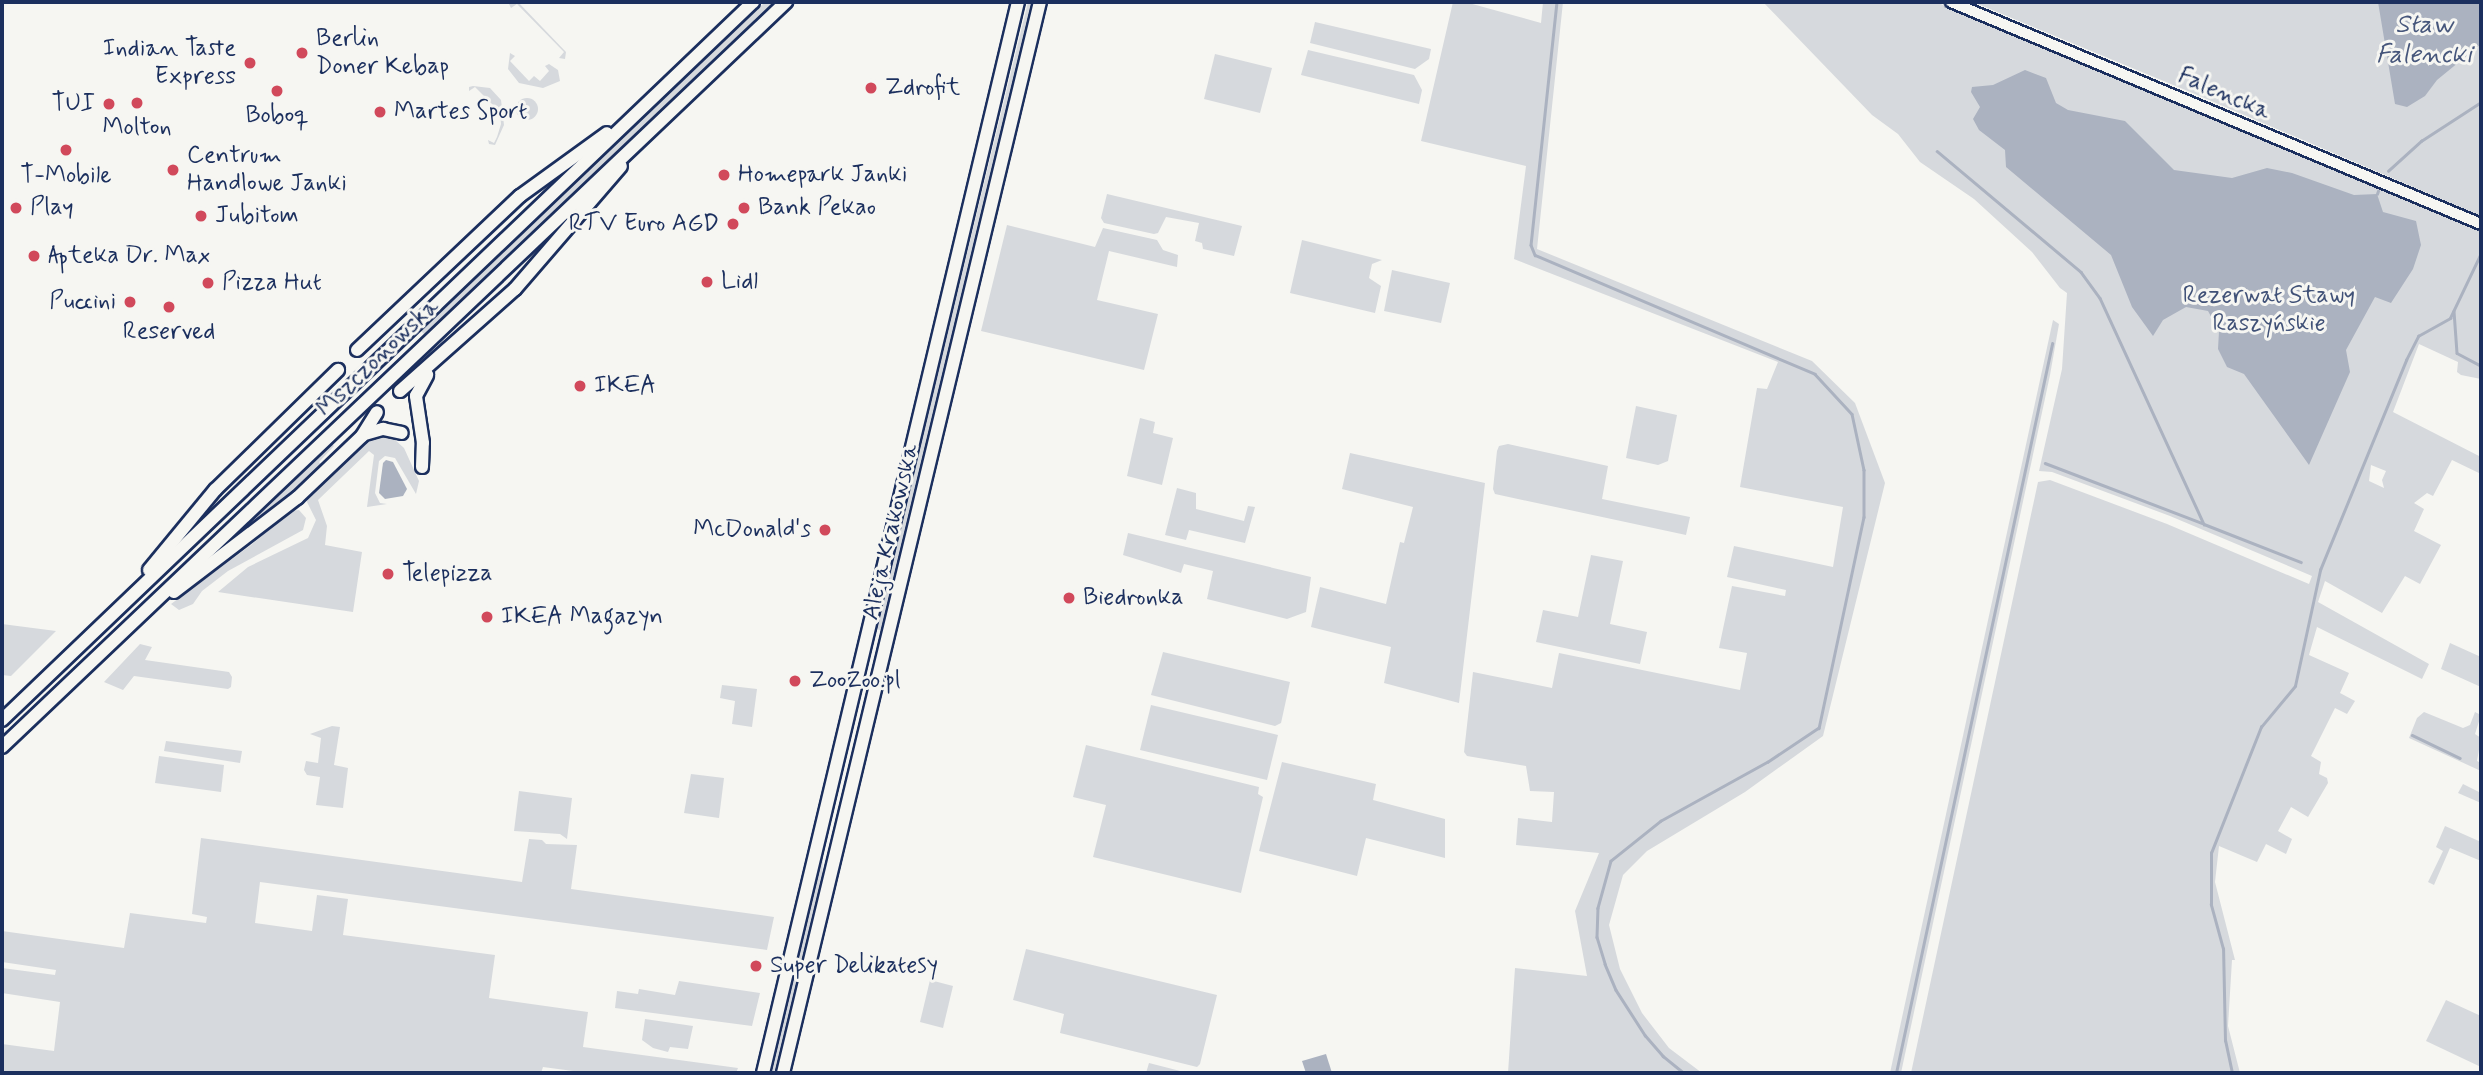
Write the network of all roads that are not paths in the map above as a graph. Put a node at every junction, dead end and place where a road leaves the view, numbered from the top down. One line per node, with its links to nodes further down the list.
1 (753, 2): 6 (main road, Mszczonowska)
2 (786, 2): 7 (main road, Mszczonowska)
3 (1018, 2): 21 (main road, Aleja Krakowska)
4 (1040, 2): 22 (main road, Aleja Krakowska)
5 (1951, 2): 8 (street, Falencka)
6 (647, 104): 9 (main road); 17 (main road, Mszczonowska)
7 (664, 116): 10 (main road); 18 (main road, Mszczonowska)
8 (2481, 224)
9 (357, 350)
10 (435, 363): 12 (main road); 16 (main road)
11 (338, 370): 17 (main road)
12 (400, 391)
13 (377, 412): 15 (main road)
14 (402, 433): 15 (main road)
15 (362, 436): 18 (main road)
16 (422, 467)
17 (115, 611): 19 (main road, Mszczonowska)
18 (132, 623): 20 (main road, Mszczonowska)
19 (2, 720)
20 (2, 747)
21 (763, 1073)
22 (783, 1073)

